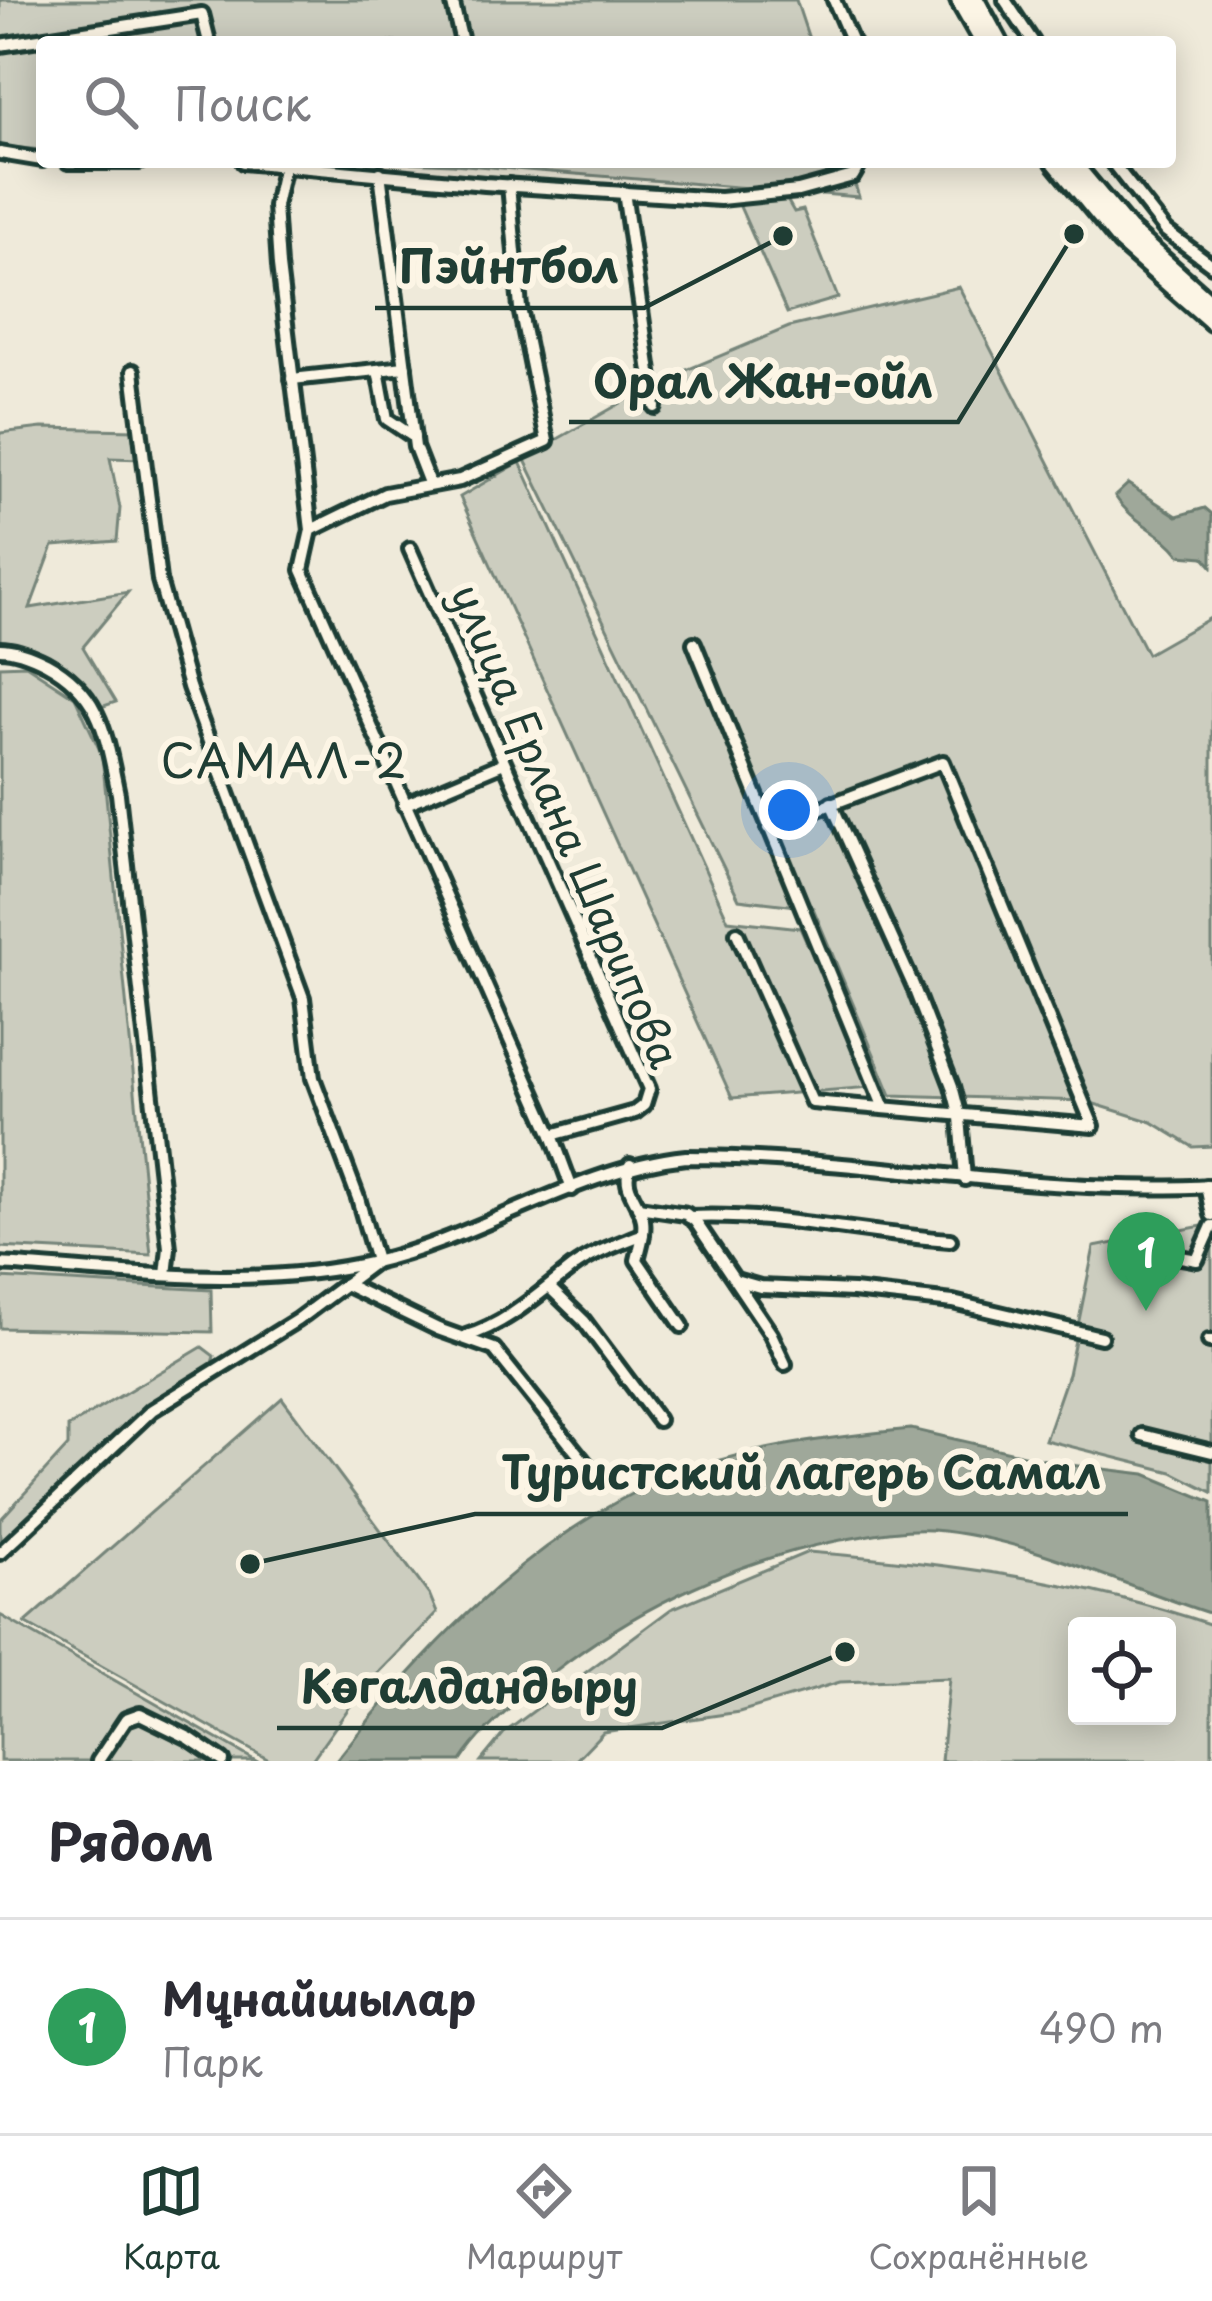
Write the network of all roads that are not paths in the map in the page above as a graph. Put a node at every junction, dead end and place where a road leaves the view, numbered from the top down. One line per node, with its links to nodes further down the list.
1 (452, 0): 8 (street)
2 (834, 0): 9 (street)
3 (961, 0): 10 (highway)
4 (975, 0): 11 (highway)
5 (1005, 0): 12 (street)
6 (59, 36): 7 (street)
7 (208, 36)
8 (461, 36)
9 (849, 36)
10 (981, 36)
11 (995, 36)
12 (1029, 36)
13 (36, 39): 14 (street)
14 (0, 45)
15 (0, 153): 16 (street)
16 (36, 159)
17 (283, 168): 32 (street)
18 (320, 168): 23 (street)
19 (858, 168): 25 (street)
20 (1061, 168): 28 (highway)
21 (1076, 168): 27 (highway)
22 (1117, 168): 26 (street)
23 (380, 173): 24 (street); 29 (street)
24 (509, 185): 25 (street); 35 (street)
25 (624, 192): 33 (street)
26 (1212, 265)
27 (1212, 305)
28 (1212, 321)
29 (405, 367): 30 (street); 34 (street)
30 (378, 370): 32 (street); 34 (street)
31 (133, 371): 59 (street)
32 (292, 379): 36 (street)
33 (655, 407)
34 (414, 437): 35 (street)
35 (429, 483): 36 (street)
36 (311, 530): 42 (street)
37 (410, 549): 40 (street, улица Ерлана Шарипова)
38 (694, 643): 43 (street)
39 (0, 649): 61 (street)
40 (504, 763): 42 (street); 47 (street, улица Ерлана Шарипова)
41 (831, 803): 43 (street); 46 (street); 46 (street)
42 (404, 805): 47 (street)
43 (768, 828): 45 (street)
44 (737, 934): 45 (street)
45 (884, 1108): 46 (street)
46 (960, 1117): 49 (street)
47 (552, 1135): 51 (street)
48 (630, 1165): 49 (street); 51 (street); 52 (street)
49 (964, 1179): 50 (street)
50 (1209, 1186): 53 (street)
51 (572, 1189): 59 (street)
52 (638, 1207): 54 (street); 56 (street)
53 (1212, 1215)
54 (689, 1217): 57 (street); 62 (street)
55 (1212, 1226): 58 (street)
56 (643, 1234): 64 (street); 65 (street)
57 (950, 1240)
58 (1143, 1250)
59 (376, 1261): 61 (street); 63 (street)
60 (0, 1264): 61 (street)
61 (166, 1275)
62 (735, 1280): 67 (street); 68 (street)
63 (345, 1284): 66 (street); 73 (street)
64 (550, 1288): 66 (street); 69 (street)
65 (682, 1326)
66 (463, 1337): 72 (street)
67 (1101, 1337)
68 (785, 1364)
69 (658, 1420)
70 (1142, 1436): 71 (street)
71 (1212, 1452)
72 (594, 1474)
73 (0, 1553)
74 (98, 1761): 75 (street)
75 (223, 1761)

